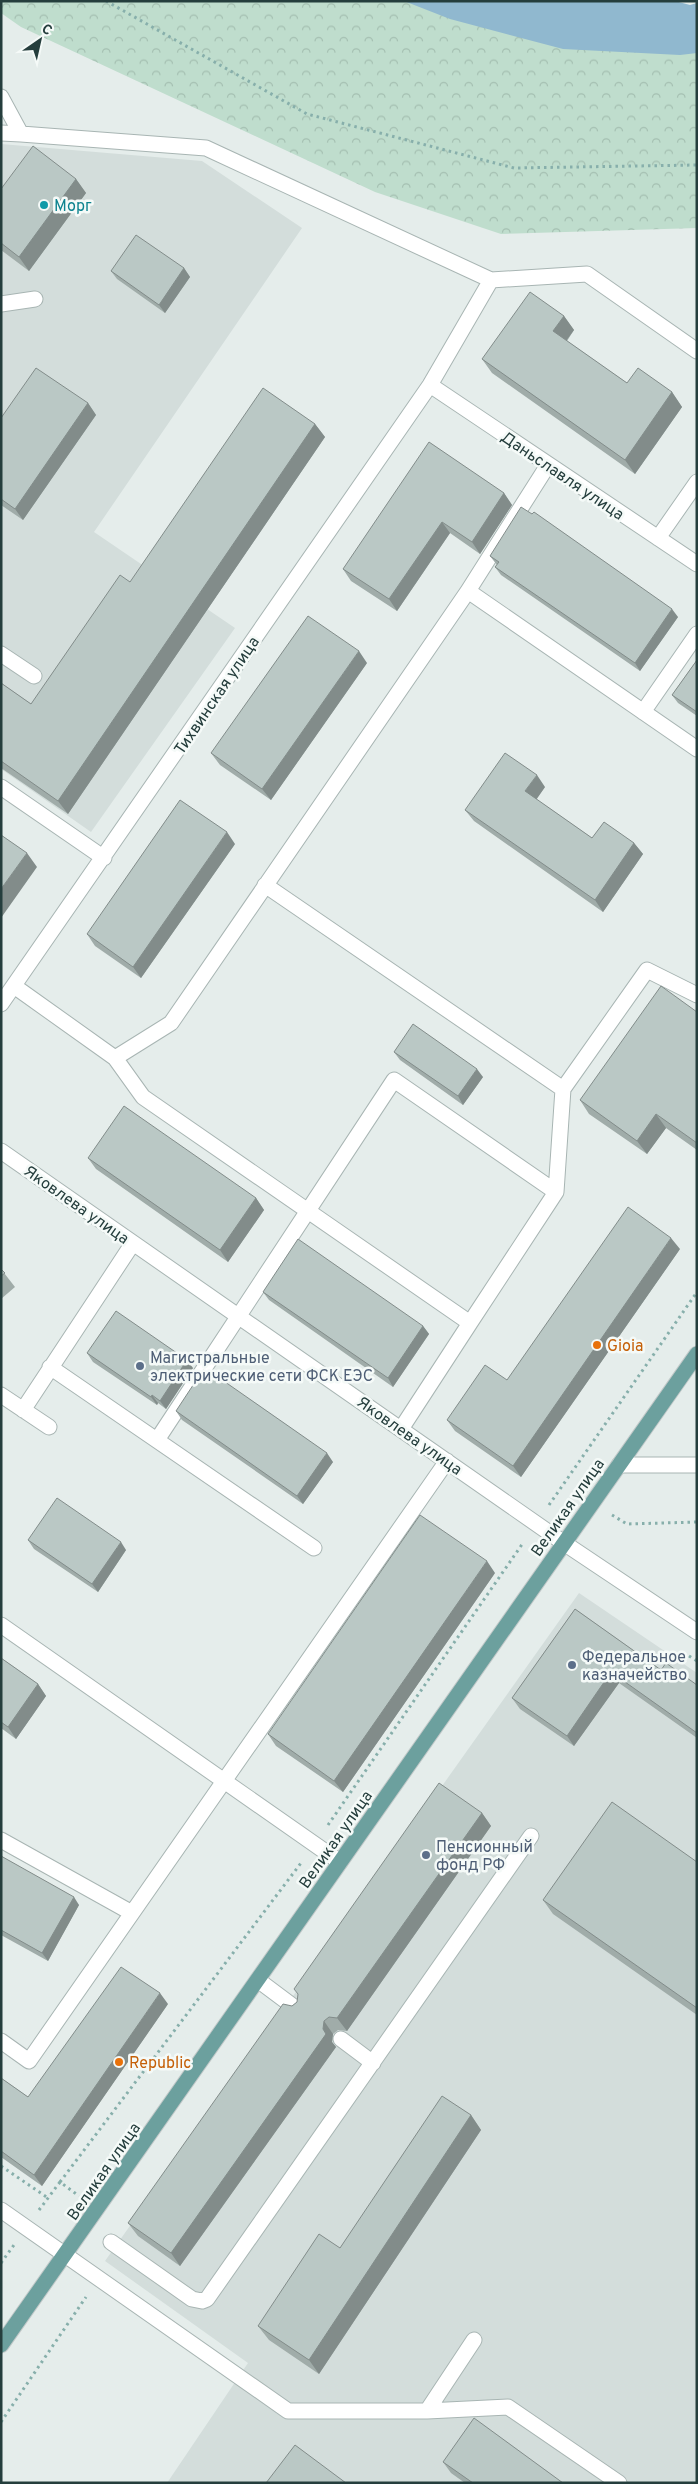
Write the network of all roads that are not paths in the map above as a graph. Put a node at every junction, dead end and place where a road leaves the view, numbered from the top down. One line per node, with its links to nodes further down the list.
1 (1, 97): 3 (street)
2 (1, 133): 3 (street)
3 (21, 134): 4 (street)
4 (491, 280): 7 (street); 8 (street, Тихвинская улица)
5 (35, 299): 6 (street)
6 (1, 304)
7 (697, 351)
8 (430, 385): 9 (street, Даньславля улица); 20 (street, Тихвинская улица)
9 (548, 465): 11 (street, Даньславля улица); 13 (street)
10 (697, 482): 11 (street)
11 (658, 538): 12 (street, Даньславля улица)
12 (695, 560)
13 (468, 590): 17 (street); 21 (street)
14 (697, 634): 17 (street)
15 (1, 654): 16 (street)
16 (34, 676)
17 (643, 712): 18 (street)
18 (697, 749)
19 (1, 787): 20 (street)
20 (104, 858): 22 (street, Тихвинская улица)
21 (265, 885): 25 (street); 26 (street)
22 (14, 986): 24 (street, Тихвинская улица); 25 (street)
23 (697, 995): 26 (street)
24 (1, 1004)
25 (115, 1058): 29 (street)
26 (563, 1090): 28 (street)
27 (1, 1151): 30 (street, Яковлева улица)
28 (556, 1192): 29 (street); 32 (street)
29 (306, 1211): 31 (street); 32 (street)
30 (133, 1243): 31 (street, Яковлева улица); 34 (street)
31 (238, 1315): 38 (street, Яковлева улица); 39 (street)
32 (470, 1323): 38 (street)
33 (697, 1354): 41 (main road, Великая улица)
34 (50, 1367): 36 (street); 39 (street)
35 (1, 1395): 36 (street)
36 (23, 1410): 37 (street)
37 (49, 1427)
38 (400, 1429): 40 (street, Яковлева улица)
39 (157, 1440): 44 (street)
40 (447, 1461): 43 (street, Яковлева улица); 47 (street)
41 (619, 1465): 42 (street); 43 (main road, Великая улица)
42 (697, 1466)
43 (564, 1543): 46 (street, Яковлева улица); 50 (main road, Великая улица)
44 (314, 1548)
45 (1, 1625): 47 (street)
46 (697, 1632)
47 (224, 1780): 50 (street); 51 (street)
48 (532, 1836): 56 (street)
49 (1, 1840): 51 (street)
50 (340, 1862): 52 (main road, Великая улица)
51 (132, 1913): 55 (street)
52 (258, 1980): 53 (street); 59 (main road, Великая улица)
53 (298, 2010)
54 (341, 2039): 56 (street)
55 (1, 2041)
56 (373, 2063): 58 (street)
57 (1, 2210): 59 (street)
58 (111, 2242)
59 (64, 2255): 61 (main road, Великая улица); 62 (street)
60 (474, 2340): 62 (street)
61 (1, 2344)
62 (427, 2411): 63 (street)
63 (619, 2483)

